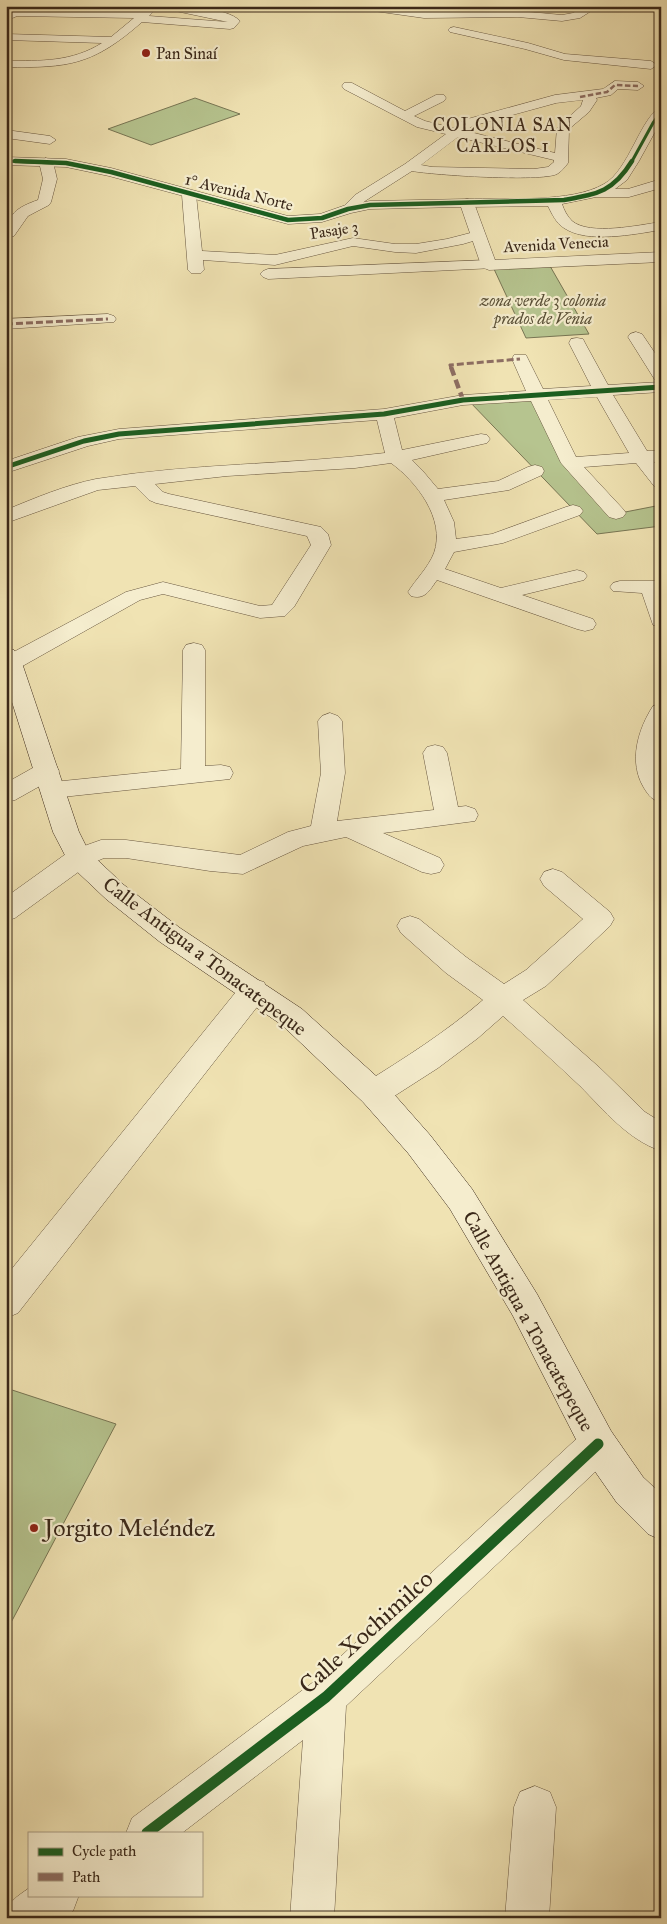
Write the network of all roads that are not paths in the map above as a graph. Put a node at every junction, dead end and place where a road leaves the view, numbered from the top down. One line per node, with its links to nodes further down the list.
1 (154, 6): 6 (street)
2 (166, 6): 6 (street)
3 (360, 6): 5 (street)
4 (594, 6): 5 (street)
5 (424, 15): 8 (street)
6 (142, 17): 7 (street); 10 (street)
7 (6, 18)
8 (454, 30): 11 (street); 13 (street)
9 (6, 37): 10 (street)
10 (112, 40): 12 (street)
11 (484, 48)
12 (6, 64)
13 (651, 65)
14 (348, 86): 19 (street)
15 (638, 86): 16 (street)
16 (580, 96): 20 (street); 23 (street)
17 (440, 98): 19 (street)
18 (661, 112): 29 (street)
19 (404, 116): 20 (street)
20 (457, 133): 23 (street); 26 (street)
21 (6, 134): 22 (street)
22 (50, 140)
23 (561, 158): 26 (street)
24 (6, 161): 25 (street, 1° Avenida Norte)
25 (46, 162): 28 (street, 1° Avenida Norte); 34 (street)
26 (410, 167): 32 (street)
27 (661, 183): 29 (street, 1° Avenida Norte)
28 (189, 195): 32 (street, 1° Avenida Norte); 35 (street, Pasaje 3)
29 (595, 195): 30 (street, 1° Avenida Norte)
30 (553, 200): 31 (street, 1° Avenida Norte); 33 (street)
31 (467, 203): 32 (street, 1° Avenida Norte); 35 (street, Avenida Venecia)
32 (348, 209)
33 (661, 226)
34 (9, 233)
35 (478, 234): 37 (street, Avenida Venecia)
36 (661, 257): 37 (street, Avenida Venecia)
37 (489, 265): 38 (street)
38 (250, 275)
39 (108, 319): 40 (street)
40 (6, 324)
41 (636, 337): 44 (street)
42 (577, 343): 46 (street)
43 (520, 359): 47 (street)
44 (661, 376)
45 (661, 387): 46 (street)
46 (603, 391): 47 (street); 52 (street)
47 (538, 395): 48 (street); 53 (street)
48 (384, 414): 51 (street); 54 (street)
49 (481, 439): 51 (street)
50 (661, 456): 52 (street)
51 (396, 457): 56 (street); 58 (street)
52 (640, 458): 53 (street); 57 (street)
53 (570, 463): 60 (street)
54 (6, 467)
55 (535, 471): 58 (street)
56 (140, 480): 61 (street); 72 (street)
57 (661, 482)
58 (432, 496): 62 (street)
59 (573, 511): 62 (street)
60 (616, 513)
61 (6, 516)
62 (445, 547): 63 (street)
63 (432, 572): 67 (street); 68 (street)
64 (577, 576): 68 (street)
65 (620, 587): 66 (street)
66 (656, 587): 69 (street)
67 (418, 592)
68 (498, 594): 70 (street)
69 (661, 620)
70 (585, 624)
71 (194, 650): 77 (street)
72 (8, 659): 78 (street, Calle Antigua a Tonacatepeque)
73 (661, 711): 80 (street)
74 (330, 721): 82 (street)
75 (435, 752): 81 (street)
76 (221, 773): 77 (street)
77 (193, 776): 78 (street)
78 (50, 781): 79 (street); 83 (street, Calle Antigua a Tonacatepeque)
79 (6, 794)
80 (661, 794)
81 (347, 828): 82 (street); 84 (street)
82 (322, 833): 83 (street)
83 (79, 858): 86 (street); 88 (street, Calle Antigua a Tonacatepeque)
84 (431, 866)
85 (552, 879): 89 (street)
86 (6, 911)
87 (410, 926): 89 (street)
88 (254, 990): 90 (street, Calle Antigua a Tonacatepeque); 92 (street)
89 (503, 999): 90 (street); 91 (street)
90 (374, 1093): 93 (street, Calle Antigua a Tonacatepeque)
91 (661, 1138)
92 (6, 1302)
93 (598, 1444): 94 (street, Calle Antigua a Tonacatepeque); 95 (street, Calle Xochimilco)
94 (661, 1522)
95 (326, 1697): 97 (street, Calle Xochimilco); 100 (street)
96 (535, 1807): 101 (street)
97 (148, 1832)
98 (56, 1896): 99 (street)
99 (25, 1918)
100 (312, 1918)
101 (527, 1918)

